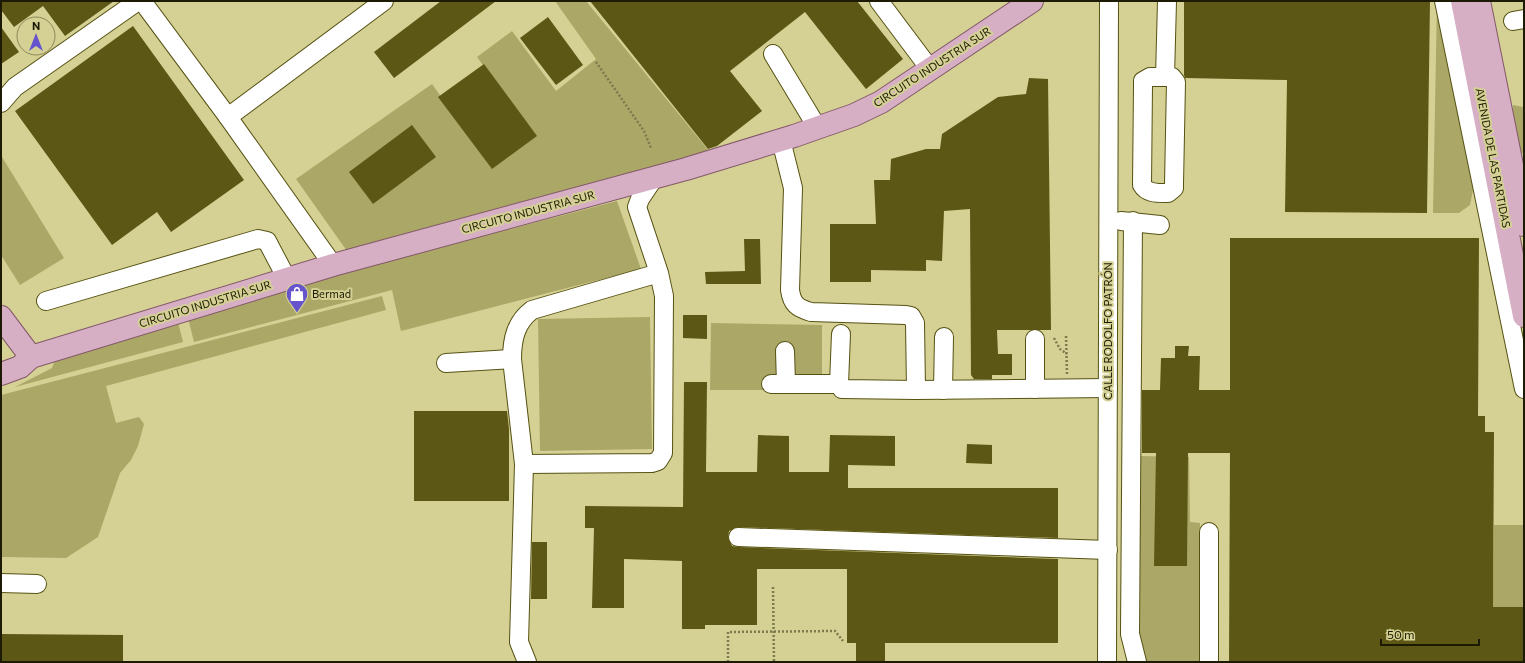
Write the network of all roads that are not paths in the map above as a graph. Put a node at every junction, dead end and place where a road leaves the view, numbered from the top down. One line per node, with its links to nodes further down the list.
1 (138, 1): 14 (street)
2 (142, 1): 15 (street)
3 (384, 1): 15 (street)
4 (879, 1): 12 (street)
5 (1032, 1): 12 (main road, CIRCUITO INDUSTRIA SUR)
6 (1109, 1): 21 (street, CALLE RODOLFO PATRÓN)
7 (1166, 1): 13 (street)
8 (1444, 1): 41 (street)
9 (1462, 1): 28 (main road, AVENIDA DE LAS PARTIDAS)
10 (1479, 1): 19 (main road, AVENIDA DE LAS PARTIDAS)
11 (773, 54): 16 (street)
12 (930, 69): 16 (main road, CIRCUITO INDUSTRIA SUR)
13 (1166, 77): 13 (street)
14 (1, 103)
15 (228, 117): 24 (street)
16 (817, 127): 17 (main road, CIRCUITO INDUSTRIA SUR)
17 (781, 140): 18 (main road, CIRCUITO INDUSTRIA SUR); 42 (street)
18 (654, 178): 24 (main road, CIRCUITO INDUSTRIA SUR); 25 (street)
19 (1521, 196): 23 (main road, AVENIDA DE LAS PARTIDAS)
20 (1133, 221): 21 (street); 22 (street); 52 (street)
21 (1107, 222): 40 (street, CALLE RODOLFO PATRÓN)
22 (1160, 225)
23 (1524, 225)
24 (333, 265): 26 (main road, CIRCUITO INDUSTRIA SUR)
25 (659, 273): 35 (street); 44 (street)
26 (287, 279): 27 (street); 34 (main road, CIRCUITO INDUSTRIA SUR)
27 (46, 301)
28 (1524, 316)
29 (1, 317): 34 (main road)
30 (841, 334): 38 (street)
31 (944, 337): 43 (street)
32 (1035, 339): 39 (street)
33 (785, 351): 38 (street)
34 (31, 357): 37 (main road, CIRCUITO INDUSTRIA SUR)
35 (512, 358): 36 (street); 44 (street)
36 (446, 363)
37 (1, 374)
38 (839, 384): 42 (street)
39 (1035, 388): 40 (street); 43 (street)
40 (1108, 388): 47 (street, CALLE RODOLFO PATRÓN)
41 (1524, 389)
42 (916, 390): 43 (street)
43 (944, 390)
44 (524, 464): 50 (street)
45 (1209, 532): 53 (street)
46 (738, 537): 47 (street)
47 (1108, 550): 51 (street, CALLE RODOLFO PATRÓN)
48 (1, 583): 49 (street)
49 (37, 584)
50 (527, 662)
51 (1107, 662)
52 (1136, 662)
53 (1209, 662)

